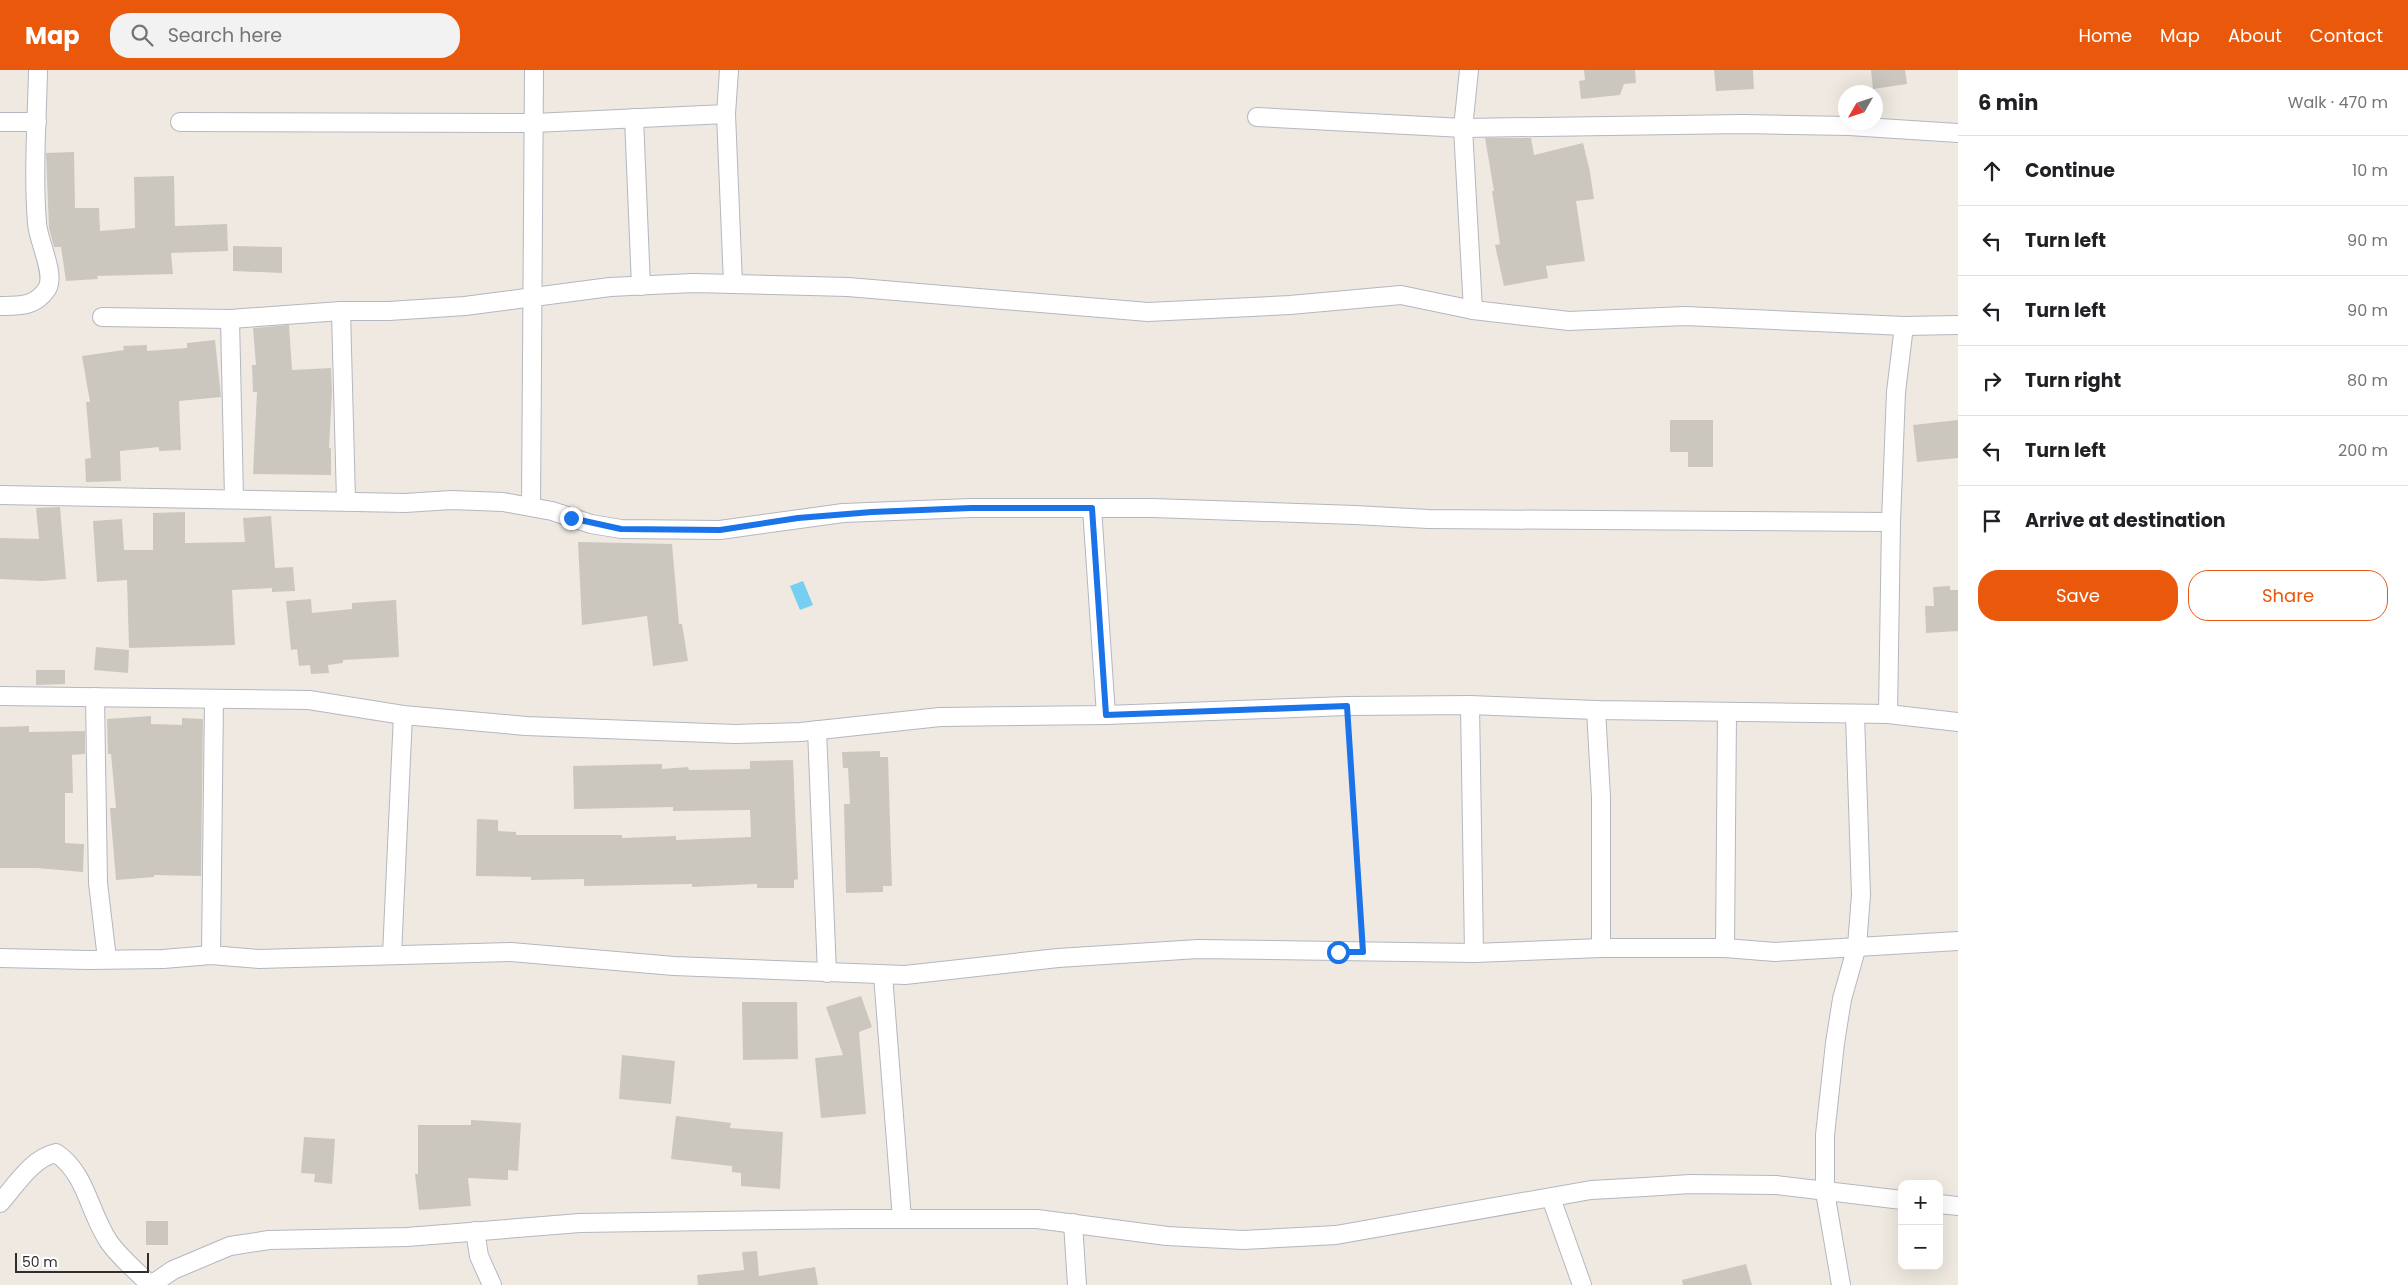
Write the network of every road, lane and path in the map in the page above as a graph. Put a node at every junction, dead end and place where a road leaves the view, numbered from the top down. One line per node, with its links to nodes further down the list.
1 (38, 70): 9 (street)
2 (534, 70): 11 (street)
3 (729, 70): 5 (street)
4 (1469, 70): 12 (street)
5 (726, 114): 7 (street); 14 (street)
6 (1257, 117): 12 (street)
7 (634, 118): 11 (street); 15 (street)
8 (0, 122): 9 (street)
9 (37, 122): 17 (street)
10 (180, 122): 11 (street)
11 (534, 123): 16 (street)
12 (1463, 128): 13 (street); 18 (street)
13 (1958, 133)
14 (733, 284): 15 (street); 18 (street)
15 (641, 286): 16 (street)
16 (534, 298): 19 (street); 27 (street)
17 (0, 306)
18 (1473, 310): 23 (street)
19 (341, 311): 21 (street); 26 (street)
20 (102, 317): 21 (street)
21 (230, 319): 25 (street)
22 (1958, 325): 23 (street)
23 (1904, 326): 29 (street)
24 (0, 495): 25 (street)
25 (234, 498): 26 (street)
26 (346, 501): 27 (street)
27 (531, 506): 28 (street)
28 (1092, 508): 29 (street); 40 (street)
29 (1891, 522): 39 (street)
30 (0, 696): 31 (street)
31 (95, 697): 32 (street); 52 (street)
32 (214, 699): 37 (street); 49 (street)
33 (1470, 705): 34 (street); 35 (street); 48 (street)
34 (1347, 706): 40 (street); 47 (path)
35 (1596, 710): 36 (street); 45 (street)
36 (1727, 712): 38 (street); 46 (street)
37 (403, 714): 42 (street); 50 (street)
38 (1854, 714): 39 (street); 44 (street)
39 (1888, 714): 41 (street)
40 (1106, 715): 42 (street)
41 (1958, 722)
42 (817, 730): 53 (street)
43 (1958, 941): 44 (street)
44 (1857, 946): 46 (street); 55 (street)
45 (1601, 948): 46 (street); 48 (street)
46 (1725, 948)
47 (1363, 952): 48 (street); 54 (street)
48 (1474, 953)
49 (211, 955): 50 (street); 52 (street)
50 (392, 955): 53 (street)
51 (0, 958): 52 (street)
52 (107, 960)
53 (827, 973): 54 (street)
54 (883, 975): 61 (street)
55 (1826, 1192): 56 (street); 57 (street); 68 (street)
56 (1551, 1198): 62 (street); 67 (street)
57 (1898, 1200)
58 (0, 1203): 64 (street)
59 (1943, 1204): 60 (street)
60 (1958, 1206)
61 (902, 1219): 62 (street); 63 (street)
62 (1073, 1223): 66 (street)
63 (475, 1231): 64 (street); 65 (street)
64 (150, 1285)
65 (492, 1285)
66 (1078, 1285)
67 (1582, 1285)
68 (1840, 1285)

